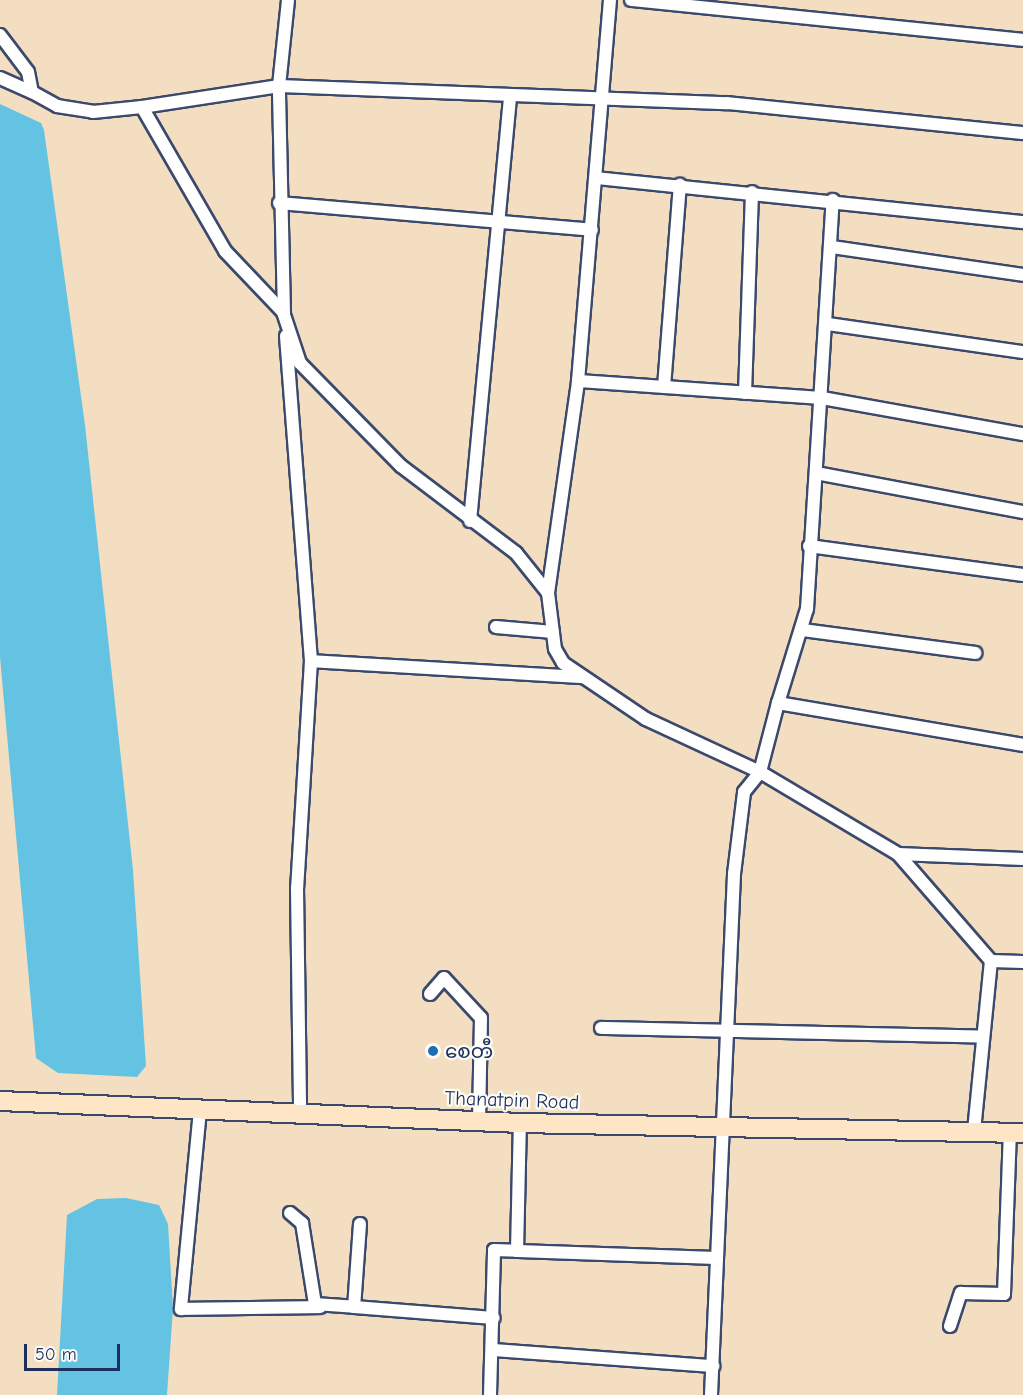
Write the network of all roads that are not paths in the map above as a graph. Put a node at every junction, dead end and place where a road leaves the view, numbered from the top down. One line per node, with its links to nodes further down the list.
1 (288, 0): 7 (street)
2 (610, 0): 10 (street)
3 (630, 0): 5 (street)
4 (0, 35): 8 (street)
5 (1023, 40)
6 (0, 78): 8 (street)
7 (279, 86): 9 (street); 11 (street); 17 (street)
8 (32, 92): 11 (street)
9 (510, 96): 10 (street); 18 (street)
10 (603, 97): 12 (street); 13 (street)
11 (142, 107): 23 (street)
12 (1023, 133)
13 (596, 178): 14 (street); 20 (street)
14 (680, 185): 15 (street); 27 (street)
15 (752, 192): 16 (street); 28 (street)
16 (833, 200): 19 (street); 21 (street)
17 (279, 203): 18 (street); 23 (street)
18 (499, 222): 20 (street); 33 (street)
19 (1023, 222)
20 (592, 230): 26 (street)
21 (832, 248): 22 (street); 24 (street)
22 (1023, 275)
23 (283, 312): 33 (street); 41 (street)
24 (828, 324): 25 (street); 29 (street)
25 (1023, 352)
26 (578, 381): 27 (street); 36 (street)
27 (664, 387): 28 (street)
28 (745, 393): 29 (street)
29 (822, 398): 30 (street); 31 (street)
30 (1023, 434)
31 (816, 473): 32 (street); 34 (street)
32 (1023, 512)
33 (470, 521): 36 (street)
34 (809, 546): 35 (street); 38 (street)
35 (1023, 575)
36 (548, 593): 39 (street)
37 (496, 627): 39 (street)
38 (803, 630): 40 (street); 43 (street)
39 (552, 632): 42 (street)
40 (975, 653)
41 (311, 661): 42 (street); 56 (street)
42 (584, 677): 45 (street)
43 (778, 703): 44 (street); 45 (street)
44 (1023, 745)
45 (759, 772): 46 (street); 52 (street)
46 (898, 854): 47 (street); 48 (street)
47 (1023, 859)
48 (991, 961): 49 (street); 53 (street)
49 (1023, 962)
50 (429, 994): 57 (street)
51 (601, 1028): 52 (street)
52 (724, 1034): 53 (street); 59 (street)
53 (983, 1037): 60 (street)
54 (0, 1101): 55 (main road, Thanatpin Road)
55 (200, 1110): 56 (main road, Thanatpin Road); 66 (street)
56 (300, 1115): 57 (main road, Thanatpin Road)
57 (479, 1121): 58 (main road, Thanatpin Road)
58 (520, 1123): 59 (main road, Thanatpin Road); 64 (street)
59 (722, 1128): 60 (main road, Thanatpin Road); 65 (street)
60 (975, 1131): 61 (main road, Thanatpin Road)
61 (1017, 1133): 69 (street)
62 (290, 1213): 66 (street)
63 (360, 1224): 67 (street)
64 (517, 1251): 65 (street); 68 (street)
65 (717, 1258): 71 (street)
66 (320, 1307): 67 (street)
67 (354, 1307): 68 (street)
68 (494, 1318): 70 (street)
69 (950, 1326)
70 (493, 1350): 71 (street); 72 (street)
71 (712, 1366): 73 (street)
72 (490, 1395)
73 (711, 1395)

